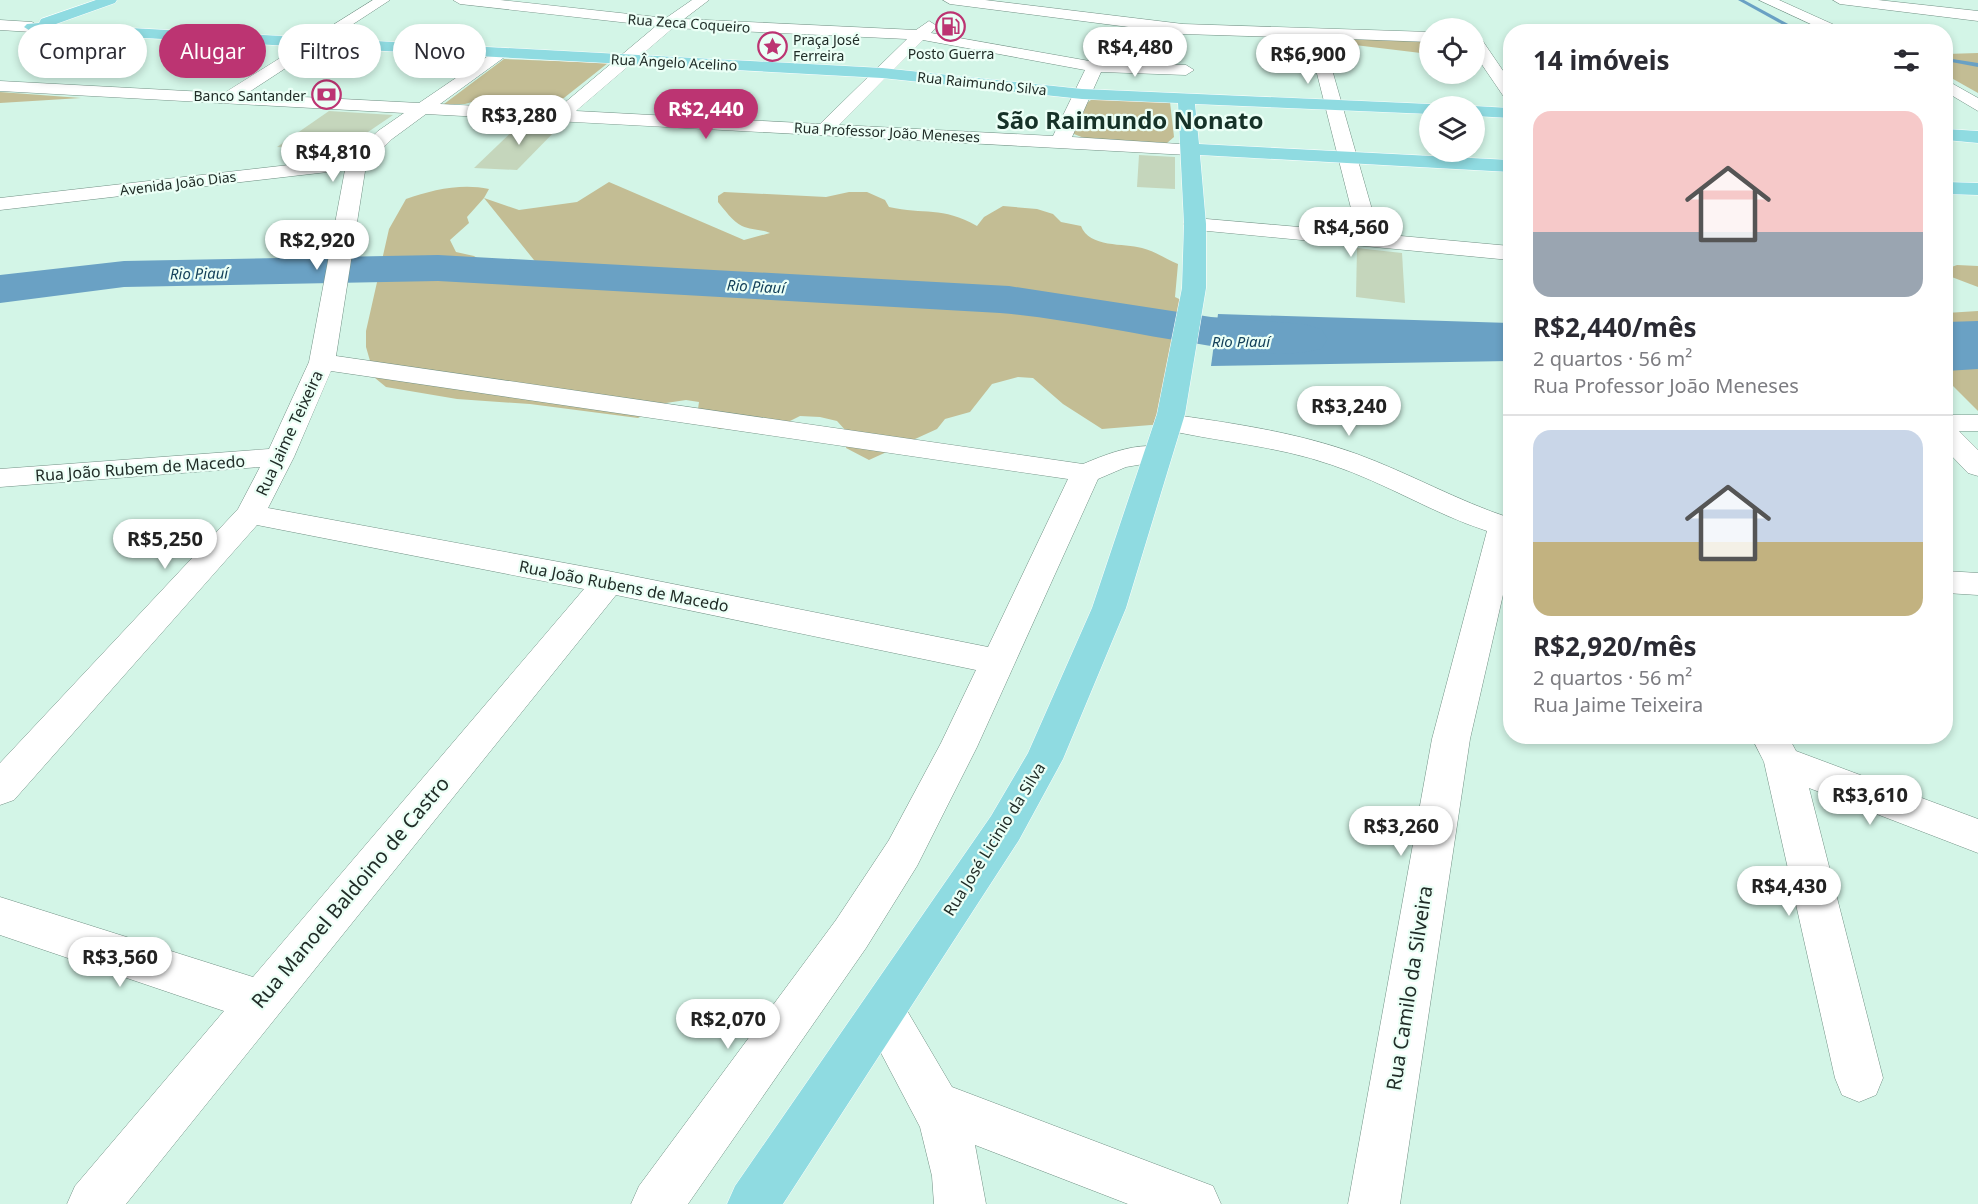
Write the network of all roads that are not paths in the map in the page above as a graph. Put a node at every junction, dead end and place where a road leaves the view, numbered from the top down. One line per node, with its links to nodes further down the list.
1 (110, 0): 13 (main road)
2 (383, 0): 14 (street)
3 (460, 0): 12 (street, Rua Zeca Coqueiro)
4 (702, 0): 12 (street)
5 (954, 0): 18 (street); 20 (street)
6 (1767, 0): 15 (street)
7 (1840, 0): 9 (street)
8 (1905, 0): 9 (street)
9 (1919, 9): 11 (street)
10 (1182, 10): 18 (street)
11 (1978, 16)
12 (669, 23): 20 (street, Rua Zeca Coqueiro); 27 (street)
13 (41, 24)
14 (344, 24)
15 (1824, 24)
16 (0, 25): 17 (street, Rua Ângelo Acelino)
17 (18, 26)
18 (1183, 29): 22 (street); 33 (street)
19 (147, 34): 23 (main road, Rua Ângelo Acelino)
20 (919, 35): 32 (street, Rua Zeca Coqueiro); 34 (street)
21 (1419, 37): 22 (street)
22 (1315, 39): 25 (street); 44 (street)
23 (278, 41)
24 (381, 47): 26 (main road, Rua Ângelo Acelino)
25 (1373, 51)
26 (500, 53): 27 (main road, Rua Ângelo Acelino); 46 (street)
27 (625, 60): 34 (main road, Rua Ângelo Acelino); 50 (street)
28 (1485, 65): 30 (street)
29 (278, 66): 40 (street)
30 (1503, 66)
31 (1485, 67): 36 (street)
32 (1095, 68): 33 (street, Rua Zeca Coqueiro); 39 (street)
33 (1186, 70): 41 (street)
34 (882, 73): 39 (main road, Rua Raimundo Silva); 51 (street)
35 (0, 86): 38 (street)
36 (1503, 86)
37 (1953, 89): 43 (street)
38 (156, 94): 40 (street, Rua Professor João Meneses); 45 (street)
39 (1082, 94): 41 (main road, Rua Raimundo Silva); 54 (street)
40 (227, 98): 46 (street, Rua Professor João Meneses)
41 (1186, 98): 44 (main road, Rua Raimundo Silva); 55 (main road, Rua José Licinio da Silva)
42 (1953, 98): 43 (street)
43 (1975, 101)
44 (1335, 104): 47 (main road, Rua Raimundo Silva); 56 (street)
45 (33, 105)
46 (424, 107): 50 (street, Rua Professor João Meneses); 57 (street)
47 (1419, 108)
48 (1485, 112): 49 (main road)
49 (1503, 113)
50 (561, 114): 51 (street, Rua Professor João Meneses)
51 (826, 128): 54 (street, Rua Professor João Meneses)
52 (1953, 135): 53 (main road)
53 (1978, 137)
54 (1060, 142): 55 (street, Rua Professor João Meneses)
55 (1188, 149): 56 (main road); 62 (main road, Rua José Licinio da Silva)
56 (1349, 158): 58 (main road); 63 (street)
57 (356, 163): 61 (street, Avenida João Dias); 65 (street, Rua Jaime Teixeira)
58 (1503, 166)
59 (1953, 188): 60 (main road)
60 (1978, 189)
61 (0, 204)
62 (1195, 224): 63 (street); 68 (main road, Rua José Licinio da Silva)
63 (1370, 240): 64 (street)
64 (1503, 252)
65 (324, 351): 70 (street, Rua Jaime Teixeira); 72 (street)
66 (1953, 423): 67 (street)
67 (1978, 423)
68 (1166, 426): 72 (street); 75 (street); 86 (main road, Rua José Licinio da Silva)
69 (1953, 441): 71 (street)
70 (280, 457): 73 (street, Rua João Rubem de Macedo); 74 (street, Rua Jaime Teixeira)
71 (1978, 467)
72 (1086, 473): 80 (street)
73 (0, 478)
74 (250, 514): 77 (street, Rua João Rubens de Macedo); 82 (street, Rua Jaime Teixeira)
75 (1503, 525)
76 (1503, 542): 94 (street, Rua Camilo da Silveira)
77 (608, 582): 80 (street, Rua João Rubens de Macedo); 85 (street, Rua Manoel Baldoino de Castro)
78 (1953, 582): 79 (street)
79 (1978, 584)
80 (998, 662): 90 (street)
81 (1776, 749): 83 (street); 87 (street)
82 (0, 789)
83 (1978, 836)
84 (0, 916): 85 (street)
85 (259, 1001): 89 (street, Rua Manoel Baldoino de Castro)
86 (883, 1013): 88 (street); 91 (main road, Rua José Licinio da Silva)
87 (1859, 1078)
88 (937, 1107): 92 (street); 93 (street)
89 (93, 1204)
90 (657, 1204)
91 (753, 1204)
92 (960, 1204)
93 (1195, 1204)
94 (1374, 1204)

